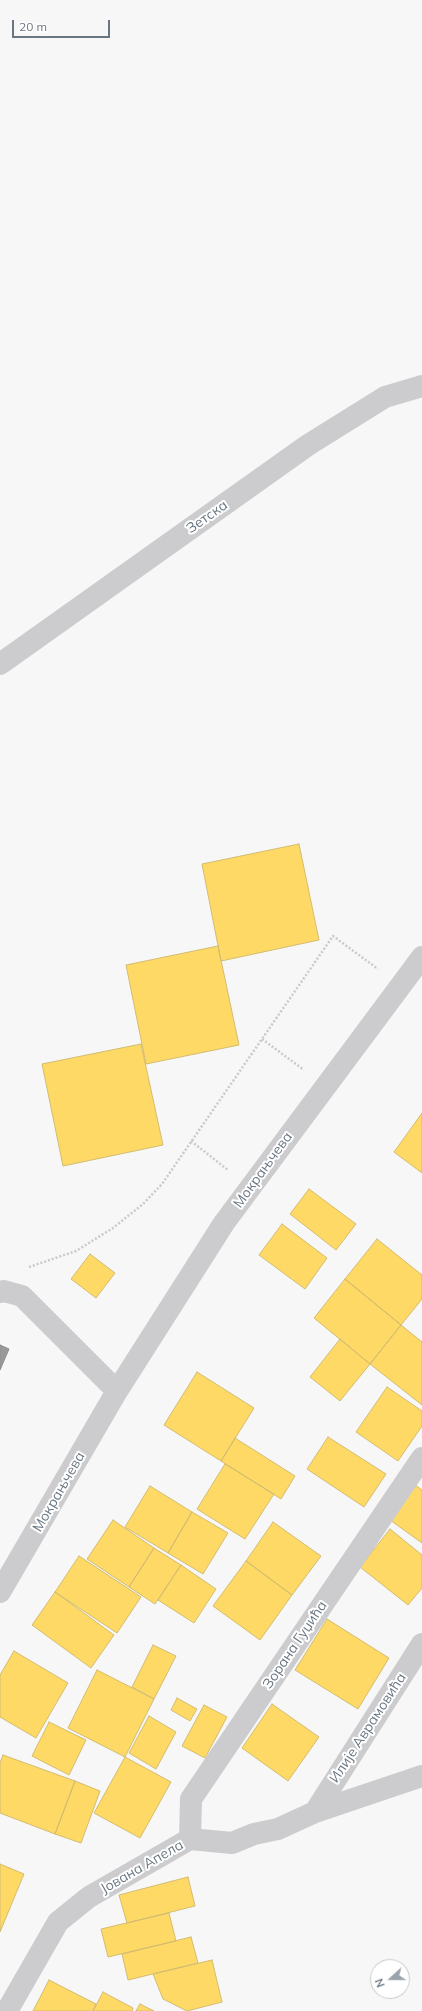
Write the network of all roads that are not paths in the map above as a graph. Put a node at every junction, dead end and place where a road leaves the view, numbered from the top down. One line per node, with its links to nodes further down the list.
1 (422, 386): 2 (street, Зетска)
2 (0, 664)
3 (420, 964): 5 (street, Мокрањчева)
4 (1, 1291): 5 (street)
5 (117, 1391): 7 (street, Мокрањчева)
6 (422, 1458): 11 (street, Зорана Гуџића)
7 (0, 1592)
8 (422, 1644): 10 (street, Илије Аврамовића)
9 (422, 1776): 10 (street, Јована Апела)
10 (315, 1812): 11 (street, Јована Апела)
11 (190, 1839): 12 (street, Јована Апела)
12 (7, 2011)

